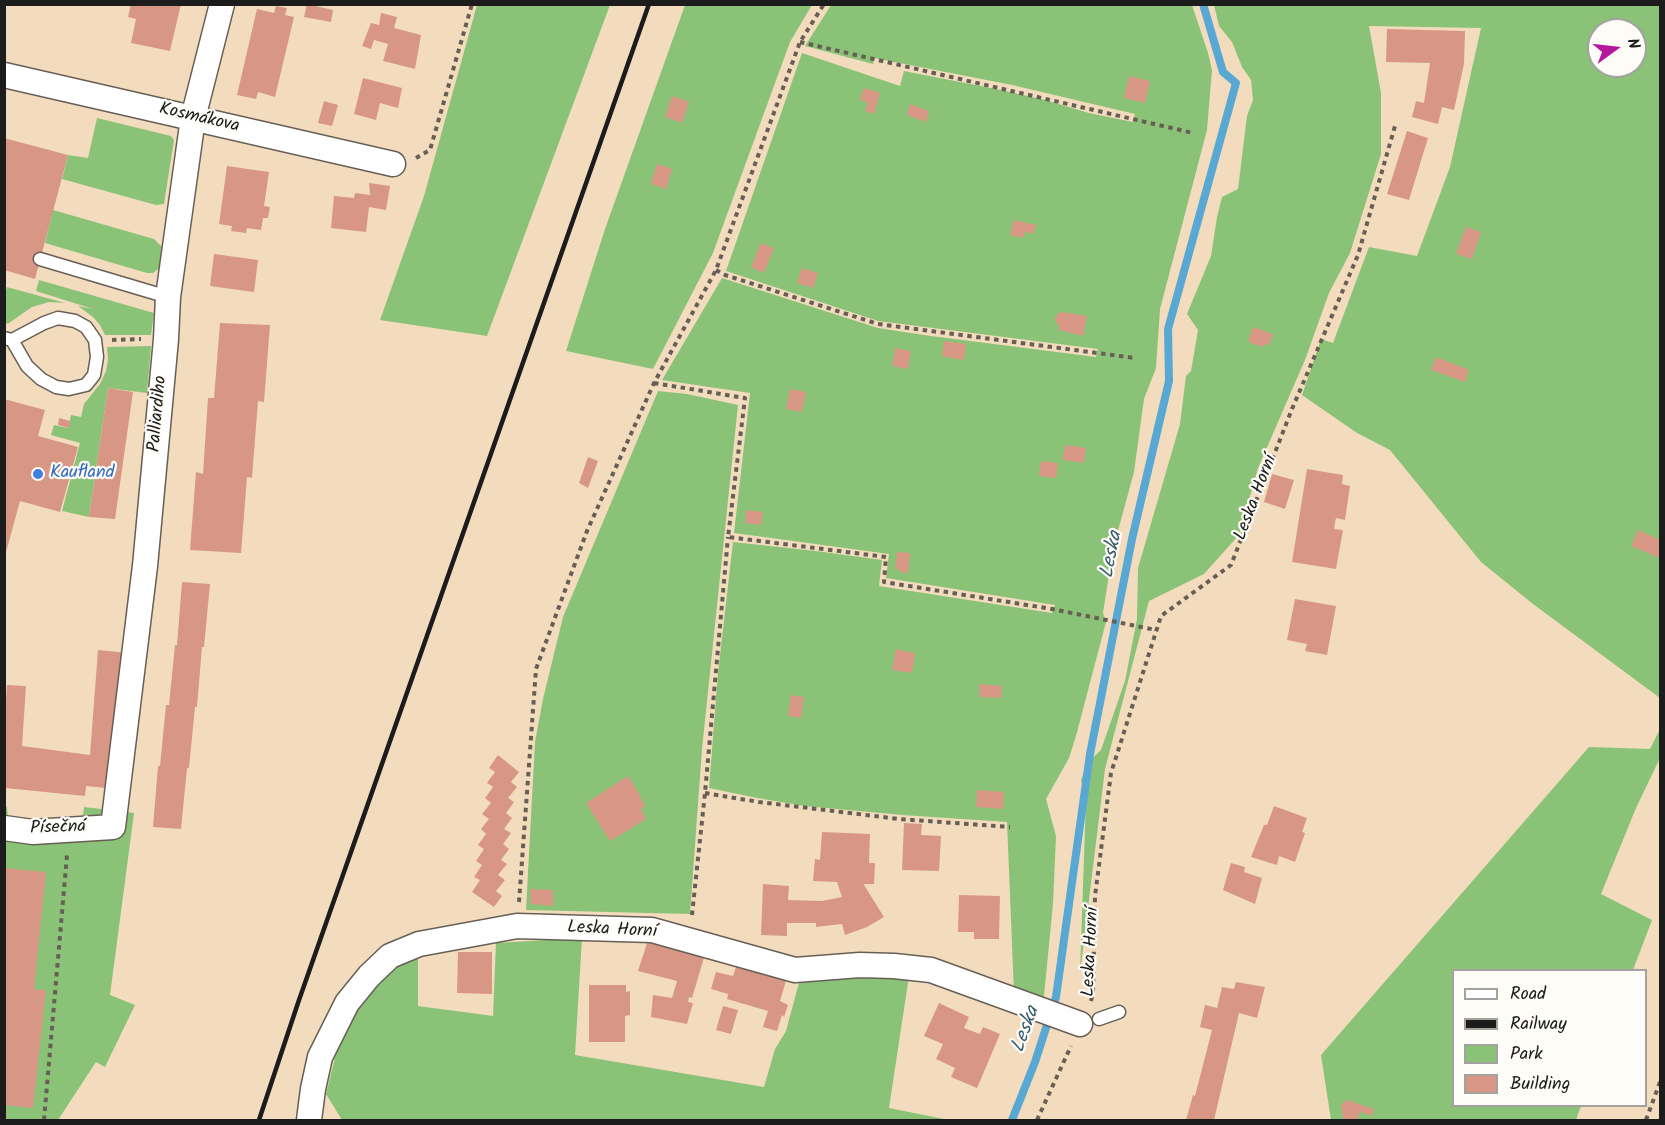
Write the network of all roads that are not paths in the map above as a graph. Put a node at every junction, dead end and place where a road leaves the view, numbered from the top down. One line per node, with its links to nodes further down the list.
1 (222, 4): 3 (street, Palliardiho)
2 (4, 75): 3 (street, Kosmákova)
3 (193, 118): 4 (street, Kosmákova); 6 (street, Palliardiho)
4 (393, 164)
5 (40, 259): 6 (lane)
6 (168, 297): 8 (street, Palliardiho)
7 (8, 339): 7 (lane)
8 (113, 827): 9 (street, Písečná)
9 (4, 828)
10 (1119, 1012): 11 (lane)
11 (1072, 1018): 12 (street, Leska Horní)
12 (309, 1120)

